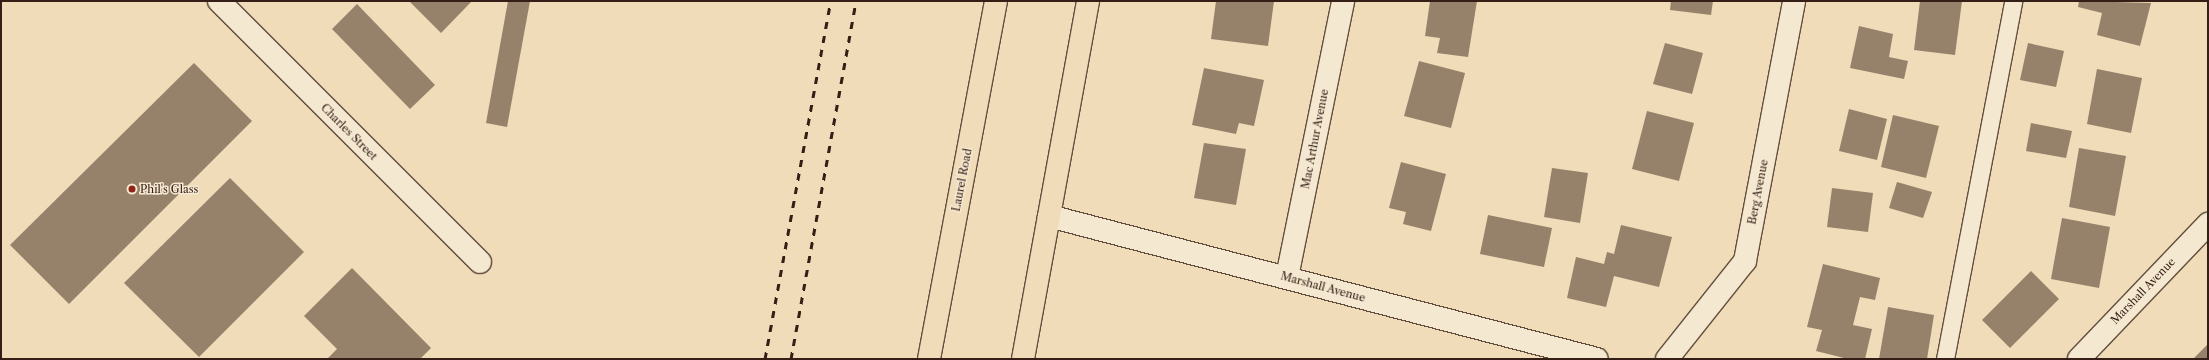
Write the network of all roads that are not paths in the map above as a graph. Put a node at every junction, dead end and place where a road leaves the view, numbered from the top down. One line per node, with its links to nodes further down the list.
1 (219, 1): 9 (street, Charles Street)
2 (996, 1): 11 (main road, Laurel Road)
3 (1088, 1): 7 (main road)
4 (1342, 1): 10 (street, Mac Arthur Avenue)
5 (1794, 1): 14 (street, Berg Avenue)
6 (2013, 1): 15 (lane)
7 (1048, 216): 10 (street, Marshall Avenue); 12 (main road)
8 (2208, 224): 16 (street, Marshall Avenue)
9 (480, 262)
10 (1287, 277): 13 (street, Marshall Avenue)
11 (929, 359)
12 (1023, 359)
13 (1597, 359)
14 (1667, 359)
15 (1945, 359)
16 (2079, 359)

